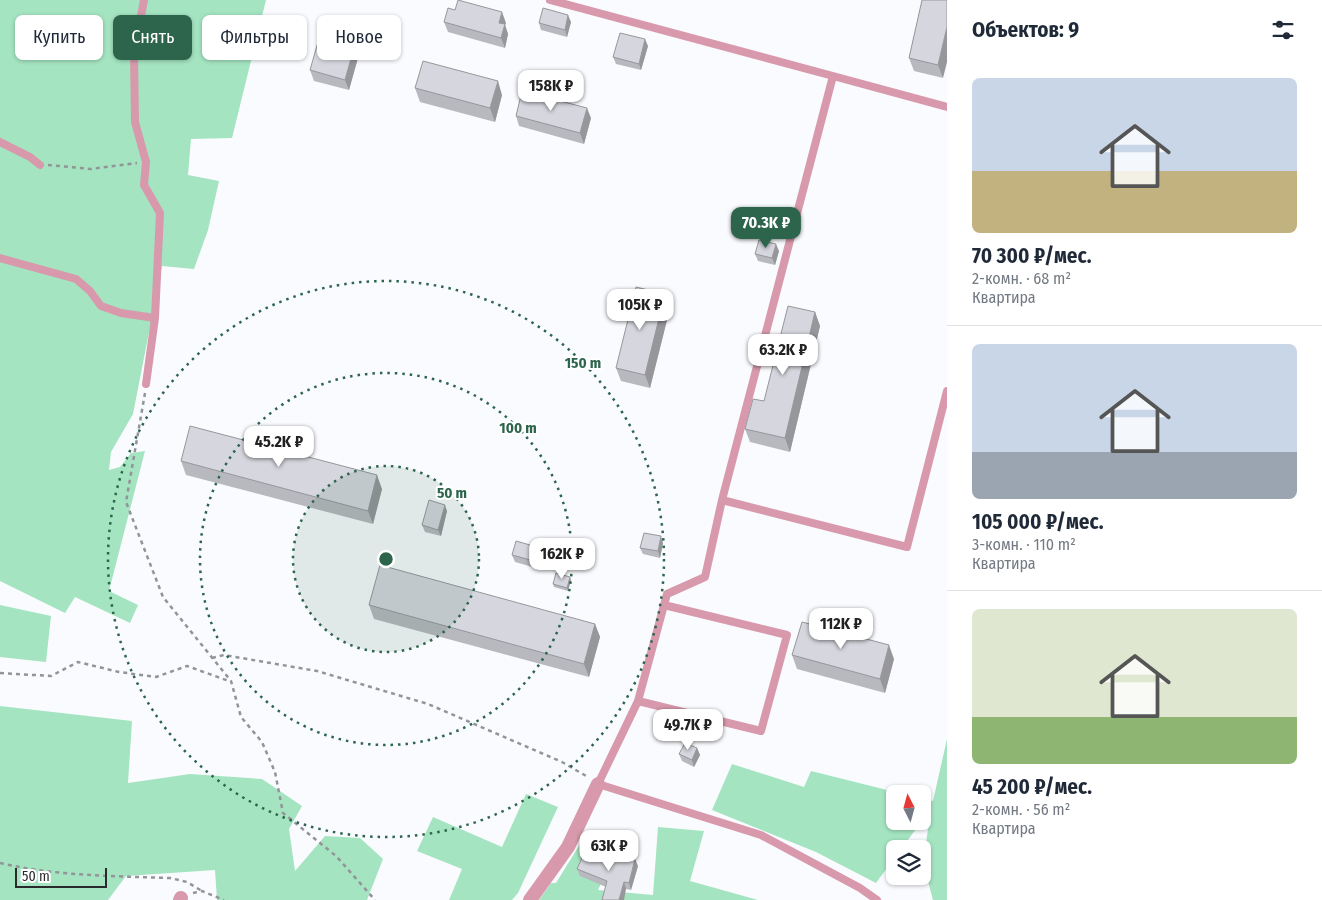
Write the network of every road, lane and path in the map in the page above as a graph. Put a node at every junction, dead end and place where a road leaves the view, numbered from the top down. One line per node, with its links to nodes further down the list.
1 (144, 0): 6 (lane)
2 (550, 0): 3 (lane)
3 (833, 76): 4 (lane); 12 (lane)
4 (947, 107)
5 (0, 142): 7 (lane)
6 (146, 162): 7 (path); 9 (lane)
7 (40, 165)
8 (0, 258): 9 (lane)
9 (155, 318): 10 (lane)
10 (146, 384): 14 (path)
11 (947, 391): 12 (lane)
12 (722, 500): 13 (lane)
13 (664, 605): 17 (lane); 17 (lane)
14 (212, 658): 16 (path); 18 (path)
15 (0, 672): 16 (path)
16 (231, 682): 23 (path)
17 (638, 701): 18 (lane)
18 (598, 784): 24 (street); 25 (lane)
19 (0, 863): 20 (path)
20 (202, 891): 21 (path); 22 (path)
21 (180, 899)
22 (224, 900)
23 (376, 900)
24 (530, 900)
25 (877, 900)

